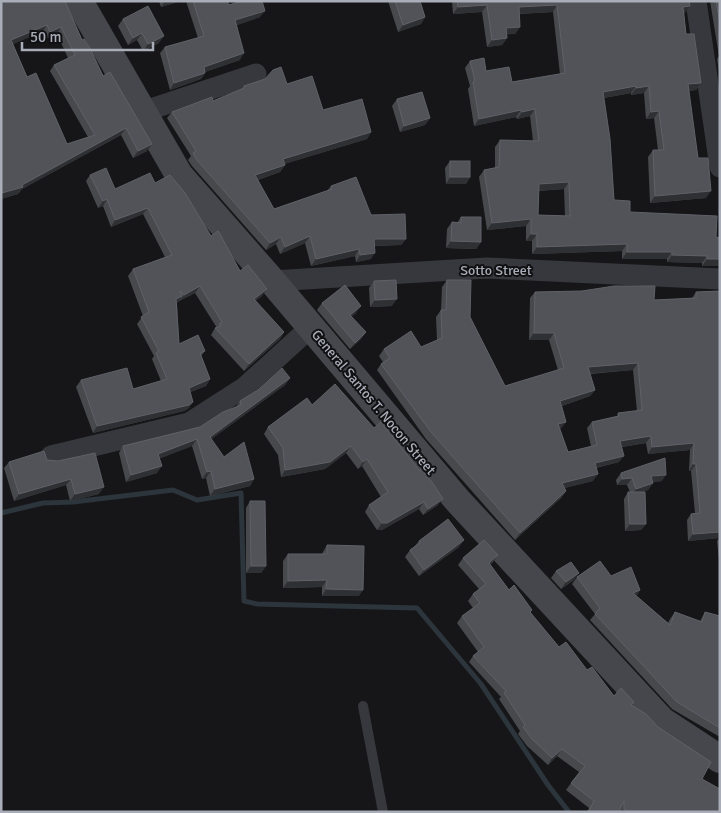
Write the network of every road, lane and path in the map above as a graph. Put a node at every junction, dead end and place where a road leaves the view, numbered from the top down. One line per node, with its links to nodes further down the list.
1 (79, 1): 4 (main road, General Santos T. Nocon Street)
2 (696, 1): 5 (street)
3 (256, 74): 4 (street)
4 (142, 112): 7 (main road, General Santos T. Nocon Street)
5 (720, 167)
6 (720, 279): 7 (street, Sotto Street)
7 (272, 281): 8 (main road, General Santos T. Nocon Street)
8 (311, 327): 9 (street); 11 (main road, General Santos T. Nocon Street)
9 (51, 456)
10 (363, 706): 12 (lane)
11 (720, 759)
12 (383, 812)

